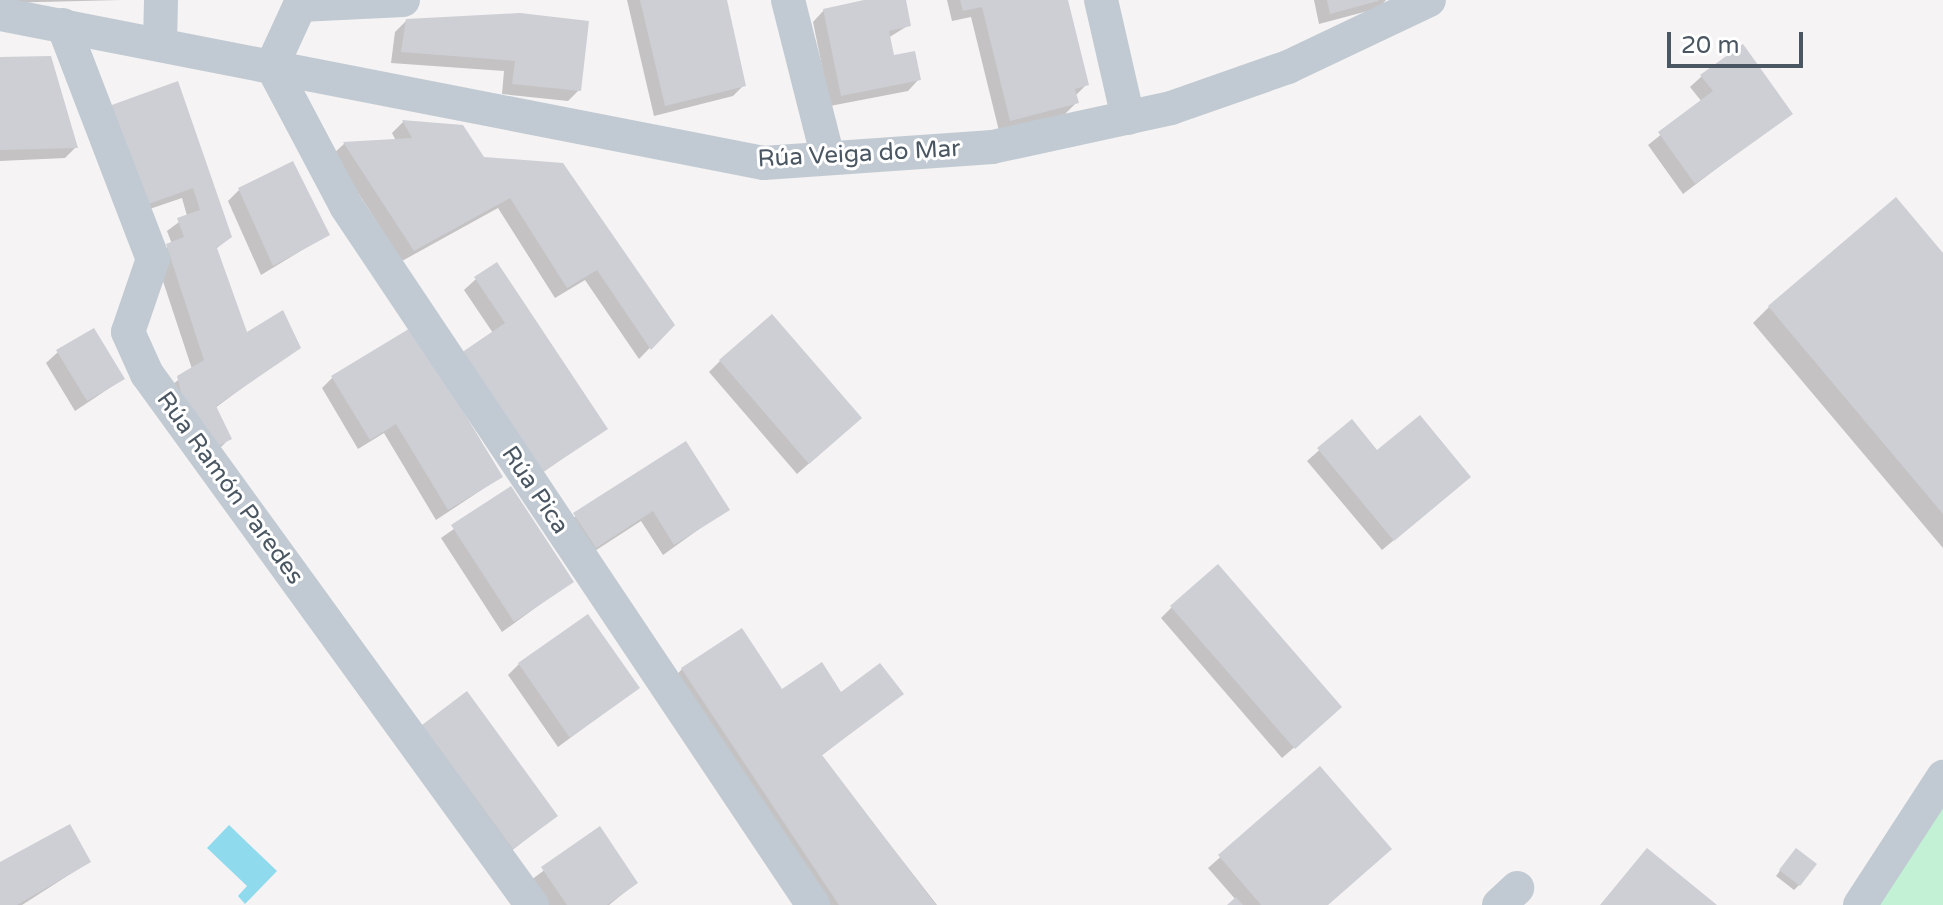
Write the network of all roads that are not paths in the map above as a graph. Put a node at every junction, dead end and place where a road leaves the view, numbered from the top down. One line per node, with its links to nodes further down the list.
1 (161, 0): 8 (street)
2 (403, 0): 9 (street)
3 (788, 0): 11 (street)
4 (1101, 0): 10 (street)
5 (1429, 0): 10 (street, Rúa Veiga do Mar)
6 (0, 14): 7 (street, Rúa Veiga do Mar)
7 (63, 25): 8 (street, Rúa Veiga do Mar); 13 (street, Rúa Ramón Paredes)
8 (160, 44): 9 (street, Rúa Veiga do Mar)
9 (272, 66): 11 (street, Rúa Veiga do Mar); 14 (street, Rúa Pica)
10 (1128, 118): 11 (street, Rúa Veiga do Mar)
11 (828, 158)
12 (1943, 777): 15 (street)
13 (532, 905)
14 (813, 905)
15 (1860, 905)

